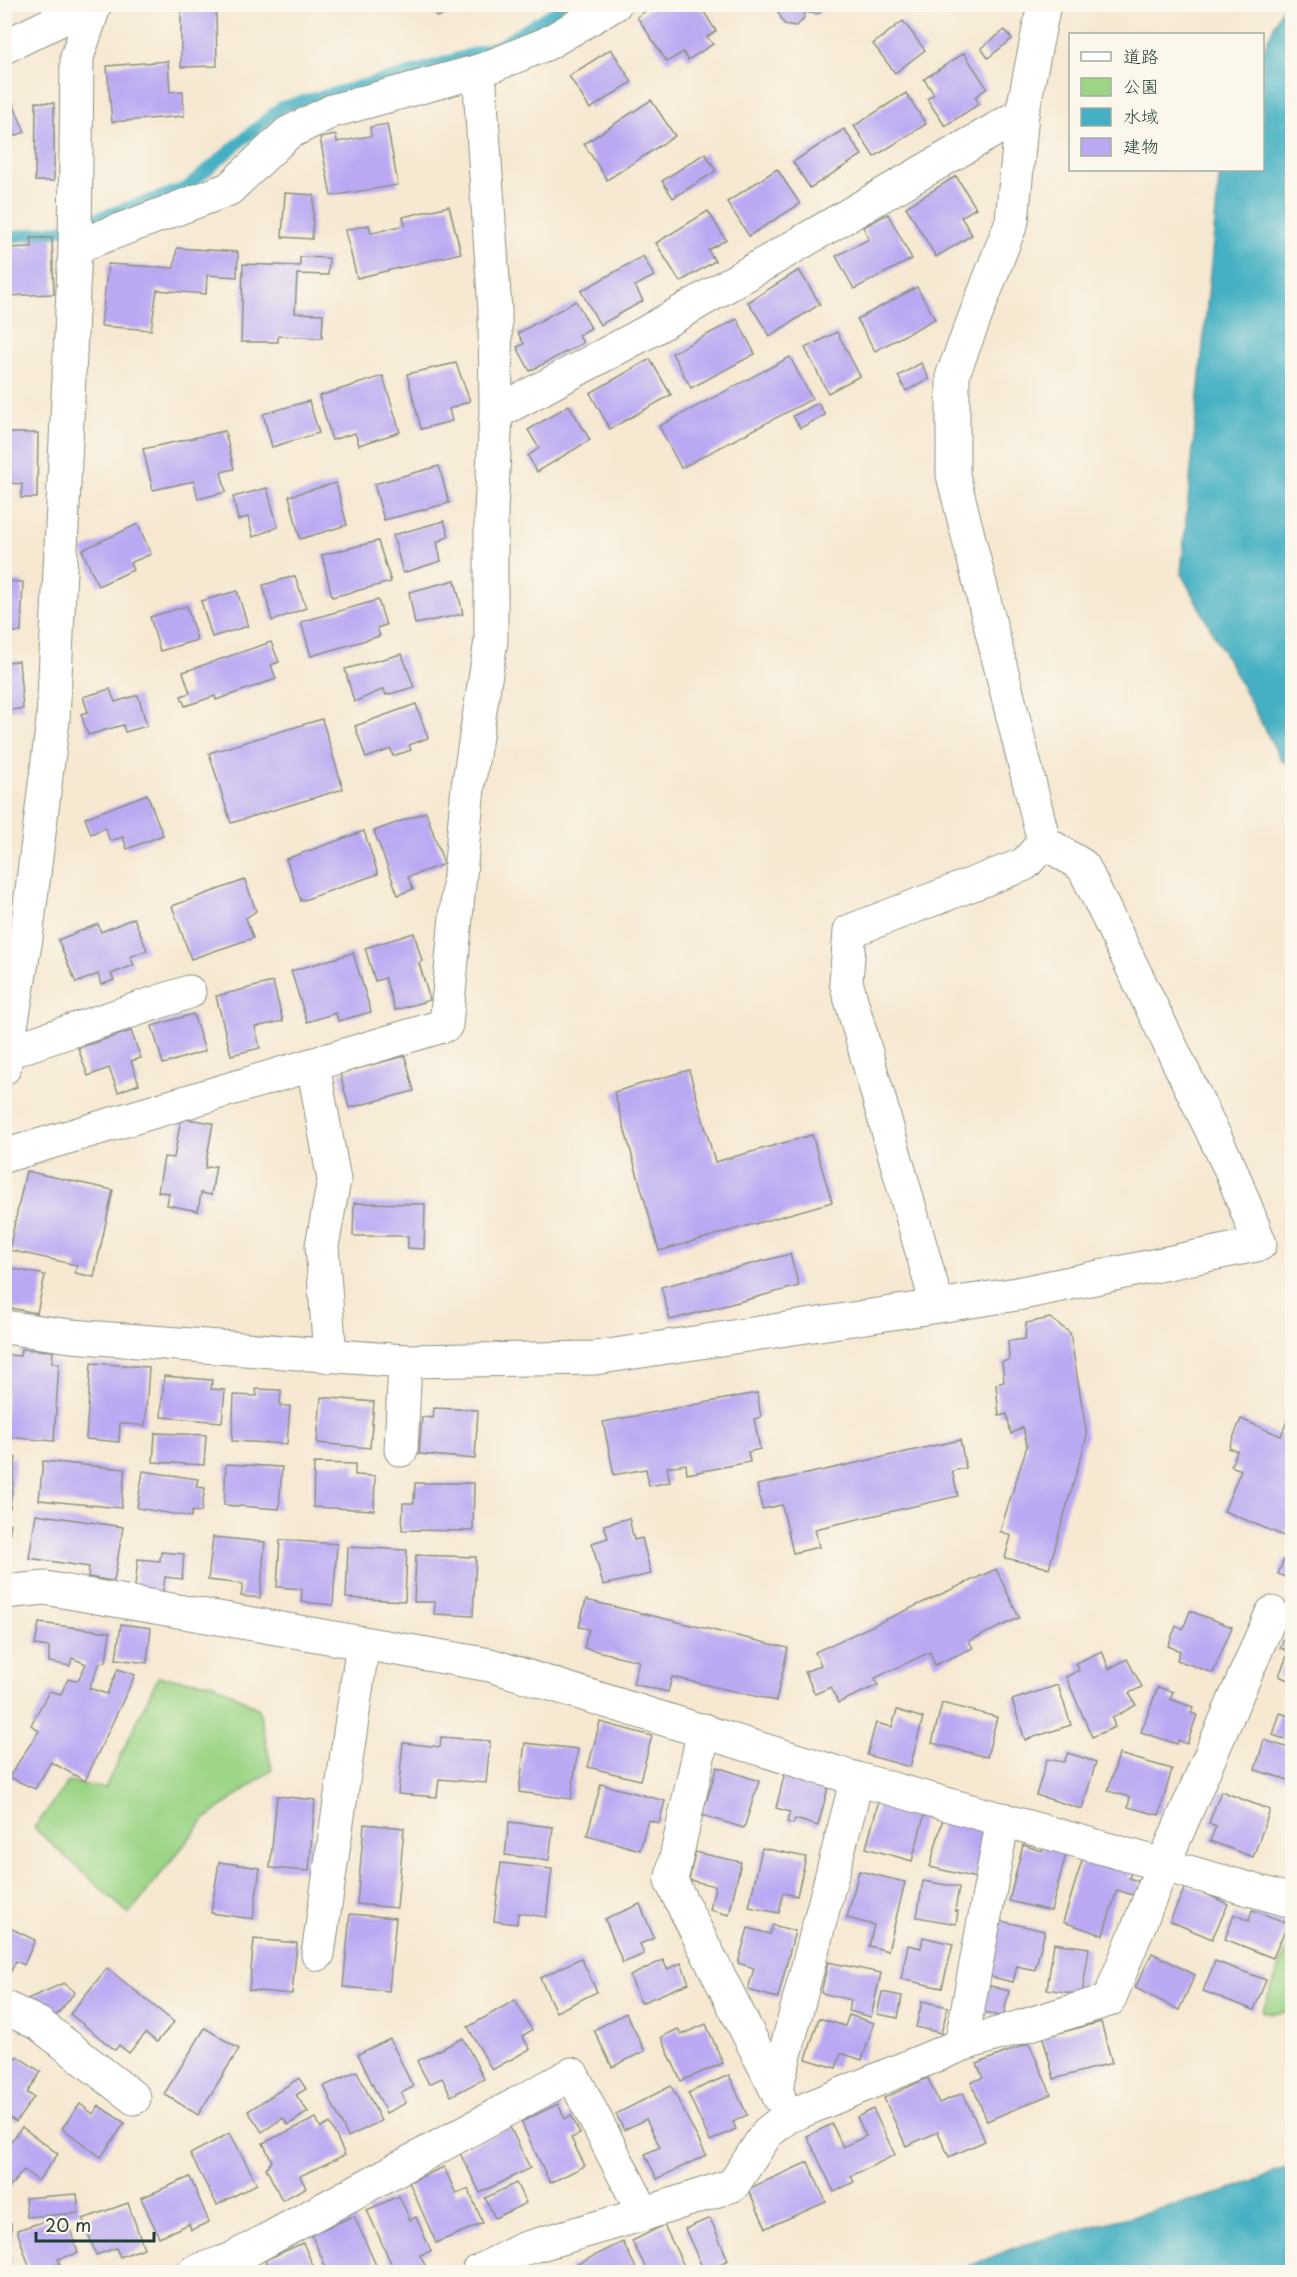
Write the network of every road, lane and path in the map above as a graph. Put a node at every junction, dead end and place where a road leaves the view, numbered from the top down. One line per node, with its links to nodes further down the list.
1 (93, 4): 4 (street); 7 (street)
2 (615, 4): 5 (street)
3 (1044, 4): 6 (street)
4 (4, 47)
5 (479, 71): 7 (street); 8 (street)
6 (1022, 114): 8 (street); 9 (street)
7 (75, 247): 10 (street)
8 (496, 413): 13 (street)
9 (1044, 842): 15 (street); 15 (street)
10 (15, 937): 12 (street)
11 (189, 992): 12 (street)
12 (6, 1060)
13 (313, 1065): 14 (street); 17 (street)
14 (4, 1156)
15 (937, 1305): 18 (street)
16 (4, 1327): 17 (street)
17 (330, 1356): 18 (street)
18 (405, 1361): 19 (street)
19 (401, 1449)
20 (4, 1592): 22 (street)
21 (1272, 1613): 26 (street)
22 (363, 1643): 23 (street); 28 (street)
23 (704, 1730): 24 (street); 32 (street)
24 (857, 1779): 25 (street); 32 (street)
25 (1003, 1819): 26 (street); 30 (street)
26 (1164, 1863): 27 (street); 30 (street)
27 (1293, 1901)
28 (318, 1954)
29 (4, 2007): 31 (street)
30 (961, 2045): 32 (street)
31 (134, 2098)
32 (782, 2103): 33 (street)
33 (644, 2214): 34 (street); 35 (street)
34 (194, 2272)
35 (478, 2272)

